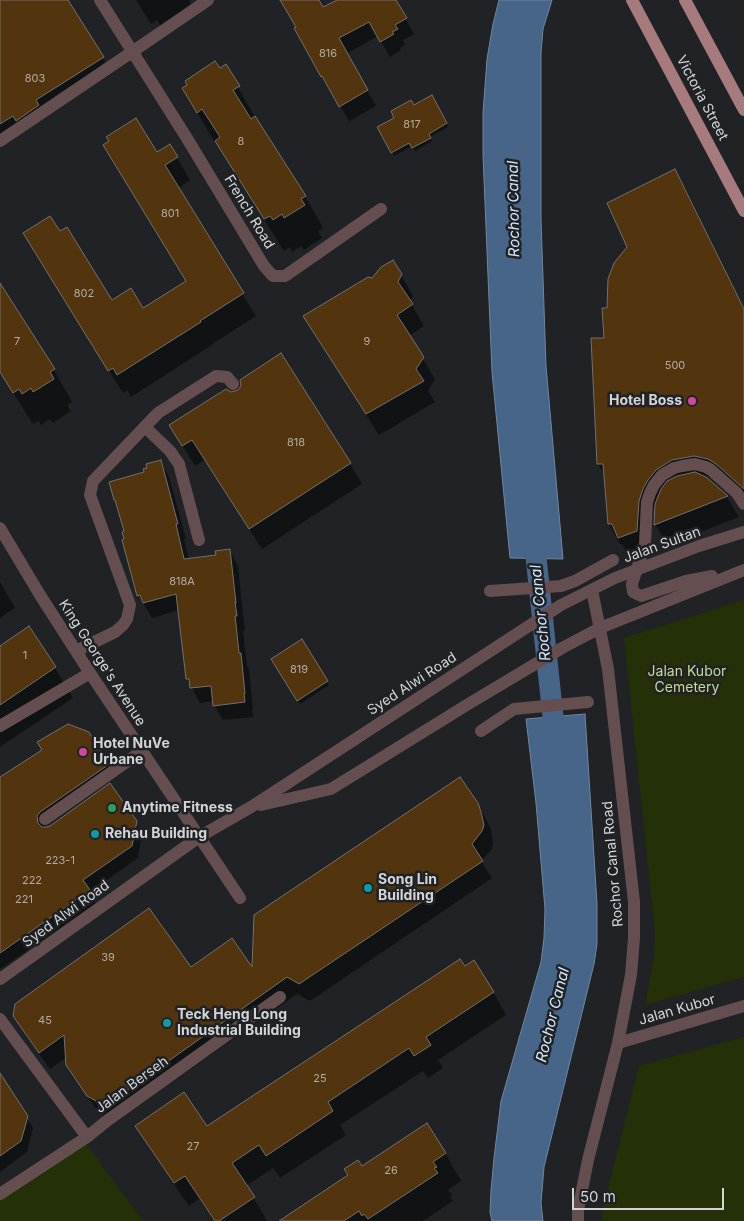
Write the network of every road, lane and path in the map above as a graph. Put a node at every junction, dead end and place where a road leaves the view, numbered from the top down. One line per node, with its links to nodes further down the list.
1 (100, 0): 5 (street, French Road)
2 (208, 0): 5 (street)
3 (632, 0): 9 (main road, Victoria Street)
4 (685, 0): 6 (main road)
5 (132, 52): 7 (street); 8 (street, French Road)
6 (744, 110)
7 (0, 140)
8 (381, 209)
9 (744, 210)
10 (233, 384): 11 (street)
11 (145, 426): 15 (street); 22 (street)
12 (744, 504): 17 (street)
13 (0, 528): 22 (street, King George's Avenue)
14 (744, 532): 17 (street, Jalan Sultan)
15 (199, 540)
16 (612, 560): 19 (street)
17 (636, 570): 18 (street); 20 (street, Jalan Sultan)
18 (742, 571): 21 (street)
19 (495, 590)
20 (592, 590): 21 (street, Rochor Canal Road); 28 (street, Syed Alwi Road)
21 (600, 628): 28 (street, Syed Alwi Road); 36 (street, Rochor Canal Road)
22 (76, 651): 23 (street, King George's Avenue)
23 (90, 673): 25 (street); 27 (street, King George's Avenue)
24 (588, 702): 26 (street)
25 (0, 726)
26 (481, 731)
27 (142, 751): 29 (street); 30 (street, King George's Avenue)
28 (251, 807): 30 (street, Syed Alwi Road)
29 (44, 820)
30 (199, 837): 31 (street, King George's Avenue); 32 (street, Syed Alwi Road)
31 (240, 898)
32 (0, 980)
33 (280, 997): 37 (street, Jalan Berseh)
34 (744, 1006): 36 (street, Jalan Kubor)
35 (0, 1019): 37 (street)
36 (618, 1043): 39 (street, Rochor Canal Road)
37 (87, 1137): 38 (street, Jalan Berseh)
38 (0, 1194)
39 (578, 1221)

